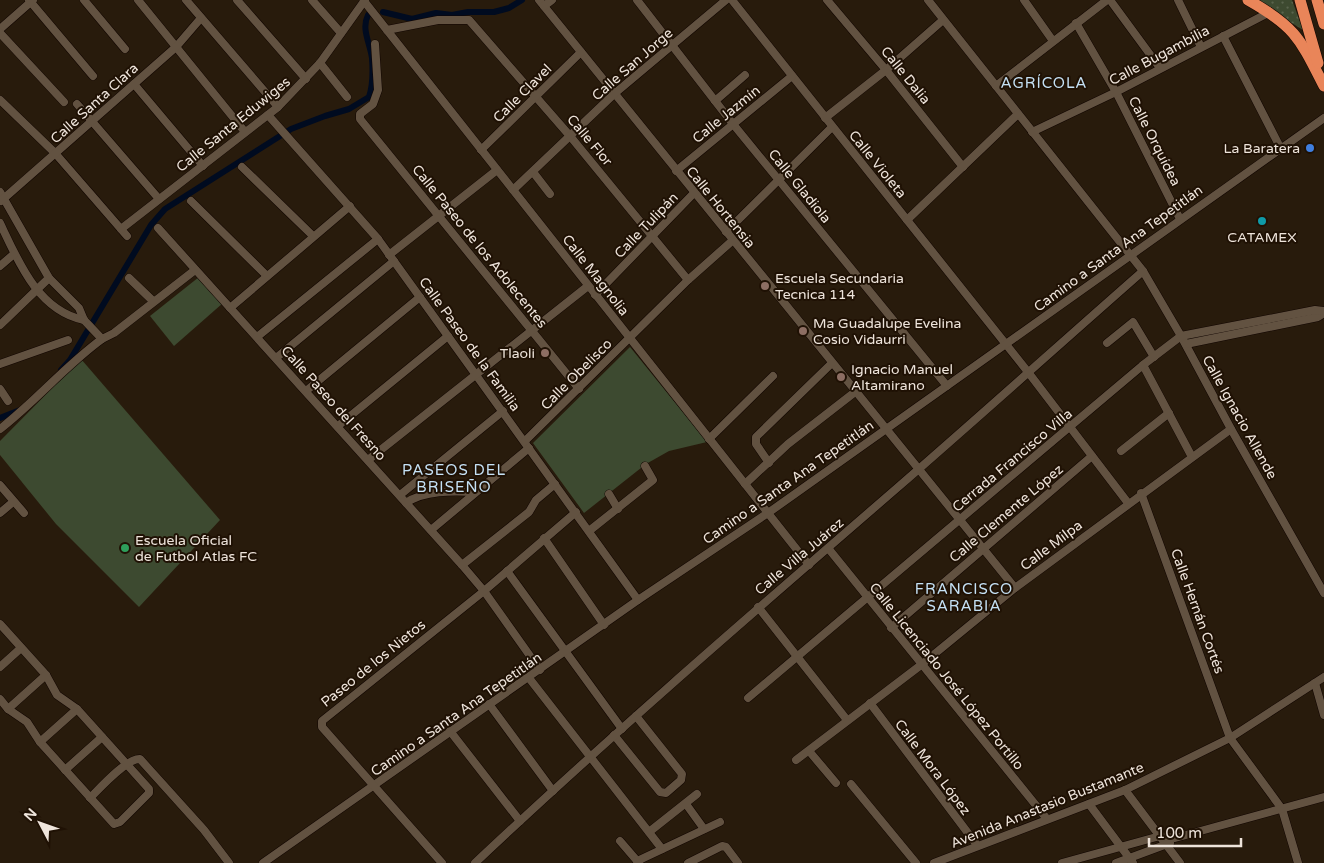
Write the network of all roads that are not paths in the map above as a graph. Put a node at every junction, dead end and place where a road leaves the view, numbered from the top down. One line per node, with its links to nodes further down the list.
1 (84, 0): 36 (street)
2 (138, 0): 34 (street)
3 (186, 0): 22 (street)
4 (237, 0): 44 (street)
5 (312, 0): 29 (street)
6 (364, 0): 27 (street, Calle Magnolia); 29 (street, Calle Santa Eduwiges)
7 (552, 0): 20 (street)
8 (637, 0): 33 (street, Calle Gladiola)
9 (726, 0): 33 (street, Calle San Jorge)
10 (732, 0): 43 (street, Calle Violeta)
11 (827, 0): 40 (street, Calle Dalia)
12 (928, 0): 23 (street, Calle Ignacio Allende)
13 (1024, 0): 31 (street)
14 (1108, 0): 24 (street); 39 (street)
15 (1178, 0): 35 (street)
16 (1248, 0): 21 (highway)
17 (1300, 0): 46 (highway)
18 (1317, 0): 25 (highway)
19 (31, 1): 26 (street); 42 (street)
20 (541, 3): 37 (street, Calle Hortensia)
21 (1270, 12): 30 (street, Calle Bugambilia); 46 (highway)
22 (201, 18): 34 (street, Calle Santa Clara); 56 (street)
23 (943, 20): 40 (street); 47 (street, Calle Ignacio Allende)
24 (1076, 23): 31 (street); 48 (street, Calle Orquídea)
25 (1324, 24)
26 (0, 29)
27 (387, 30): 51 (street, Calle Flor); 68 (street, Calle Magnolia)
28 (0, 33): 54 (street)
29 (340, 33): 38 (street, Calle Santa Eduwiges)
30 (1223, 36): 35 (street, Calle Bugambilia); 67 (street)
31 (1052, 41): 47 (street)
32 (375, 44): 84 (street, Calle Paseo de los Adolecentes)
33 (672, 45): 49 (street, Calle San Jorge); 53 (street, Calle Gladiola)
34 (176, 47): 45 (street, Calle Santa Clara); 64 (street)
35 (1202, 47): 39 (street, Calle Bugambilia)
36 (125, 49)
37 (580, 52): 49 (street, Calle Hortensia); 51 (street, Calle Clavel)
38 (320, 63): 44 (street, Calle Santa Eduwiges); 50 (street)
39 (1160, 68): 48 (street, Calle Bugambilia)
40 (886, 70): 59 (street); 71 (street, Calle Dalia)
41 (745, 75): 53 (street)
42 (94, 76)
43 (792, 76): 59 (street, Calle Violeta); 62 (street, Calle Jazmín)
44 (306, 79): 56 (street, Calle Santa Eduwiges)
45 (134, 84): 61 (street, Calle Santa Clara); 70 (street)
46 (1324, 85)
47 (996, 86): 58 (street, Calle Ignacio Allende)
48 (1116, 92): 65 (street, Calle Bugambilia); 85 (street, Calle Orquídea)
49 (614, 94): 66 (street, Calle San Jorge); 74 (street, Calle Hortensia)
50 (347, 97)
51 (537, 97): 66 (street, Calle Flor); 68 (street, Calle Clavel)
52 (0, 100): 69 (street)
53 (715, 100): 62 (street, Calle Gladiola)
54 (64, 102)
55 (77, 104): 61 (street)
56 (278, 107): 57 (street, Calle Santa Eduwiges)
57 (268, 114): 64 (street, Calle Santa Eduwiges); 83 (street, Calle Paseo de la Familia)
58 (1018, 114): 65 (street, Calle Ignacio Allende); 71 (street)
59 (826, 118): 63 (street, Calle Violeta)
60 (1324, 118): 67 (street, Camino a Santa Ana Tepetitlán)
61 (92, 121): 69 (street, Calle Santa Clara); 81 (street)
62 (733, 124): 74 (street, Calle Jazmín); 76 (street, Calle Gladiola)
63 (832, 127): 76 (street); 86 (street, Calle Violeta)
64 (245, 132): 70 (street, Calle Santa Eduwiges)
65 (1032, 132): 97 (street, Calle Ignacio Allende)
66 (570, 136): 75 (street, Calle San Jorge); 93 (street, Calle Flor)
67 (1281, 149): 85 (street, Camino a Santa Ana Tepetitlán)
68 (481, 150): 73 (street, Calle Magnolia)
69 (55, 153): 80 (street, Calle Santa Clara); 88 (street)
70 (203, 166): 81 (street, Calle Santa Eduwiges)
71 (963, 166): 86 (street)
72 (242, 168): 92 (street)
73 (497, 170): 77 (street, Calle Magnolia); 84 (street)
74 (676, 171): 78 (street, Calle Hortensia)
75 (532, 172): 77 (street, Calle San Jorge); 79 (street)
76 (780, 181): 90 (street); 135 (street, Calle Gladiola)
77 (513, 190): 106 (street, Calle Magnolia)
78 (694, 193): 90 (street, Calle Hortensia); 93 (street, Calle Tulipán)
79 (550, 194)
80 (1, 198): 103 (street)
81 (159, 199): 88 (street, Calle Santa Eduwiges)
82 (191, 201): 102 (street)
83 (350, 206): 92 (street); 94 (street, Calle Paseo de la Familia)
84 (440, 215): 98 (street); 117 (street, Calle Paseo de los Adolecentes)
85 (1180, 219): 97 (street, Camino a Santa Ana Tepetitlán)
86 (907, 220): 125 (street, Calle Violeta)
87 (0, 223): 96 (street)
88 (121, 228): 91 (street)
89 (158, 228): 100 (street, Calle Paseo del Fresno)
90 (726, 232): 95 (street, Calle Hortensia)
91 (127, 236)
92 (313, 236): 102 (street)
93 (653, 236): 105 (street, Calle Flor); 108 (street, Calle Tulipán)
94 (378, 239): 98 (street, Calle Paseo de la Familia); 120 (street)
95 (732, 241): 105 (street, Calle Obelisco); 129 (street, Calle Hortensia)
96 (14, 254): 99 (street); 107 (street)
97 (1130, 256): 101 (street, Calle Ignacio Allende); 125 (street, Camino a Santa Ana Tepetitlán)
98 (392, 258): 109 (street, Calle Paseo de la Familia); 128 (street)
99 (0, 266)
100 (195, 270): 110 (street); 112 (street, Calle Paseo del Fresno)
101 (1143, 271): 119 (street, Calle Ignacio Allende); 132 (street, Calle Villa Juárez)
102 (267, 276): 112 (street)
103 (49, 278): 107 (street); 111 (street)
104 (129, 278): 110 (street)
105 (688, 280): 122 (street, Calle Obelisco)
106 (588, 286): 108 (street, Calle Magnolia); 117 (street)
107 (37, 290): 114 (street); 116 (street)
108 (595, 295): 122 (street, Calle Magnolia)
109 (420, 297): 118 (street, Calle Paseo de la Familia); 138 (street)
110 (153, 301): 121 (street)
111 (79, 308): 114 (street); 115 (street)
112 (230, 308): 120 (street, Calle Paseo del Fresno)
113 (1324, 312): 119 (street, Cerrada Francisco Villa); 126 (street, Cerrada Francisco Villa)
114 (71, 318): 115 (street)
115 (86, 322): 121 (street)
116 (0, 324)
117 (532, 330): 133 (street); 137 (street, Calle Paseo de los Adolecentes)
118 (448, 336): 133 (street, Calle Paseo de la Familia); 143 (street)
119 (1181, 336): 126 (street, Calle Ignacio Allende); 127 (street, Cerrada Francisco Villa)
120 (257, 337): 128 (street, Calle Paseo del Fresno)
121 (102, 339): 145 (street)
122 (629, 339): 137 (street, Calle Obelisco); 148 (street, Calle Magnolia)
123 (68, 340): 130 (street)
124 (1107, 342): 127 (street)
125 (1006, 344): 132 (street); 135 (street, Camino a Santa Ana Tepetitlán)
126 (1186, 344): 147 (street, Calle Ignacio Allende)
127 (1154, 357): 131 (street, Cerrada Francisco Villa)
128 (276, 358): 138 (street, Calle Paseo del Fresno)
129 (832, 363): 139 (street, Calle Hortensia); 154 (street)
130 (0, 364)
131 (1144, 365): 142 (street); 144 (street, Cerrada Francisco Villa)
132 (1028, 372): 144 (street); 156 (street, Calle Villa Juárez)
133 (475, 373): 141 (street, Calle Paseo de la Familia); 153 (street)
134 (773, 376): 148 (street)
135 (947, 386): 146 (street, Camino a Santa Ana Tepetitlán)
136 (0, 389): 140 (street)
137 (579, 389): 149 (street, Calle Obelisco)
138 (306, 391): 143 (street, Calle Paseo del Fresno)
139 (855, 392): 146 (street, Calle Hortensia); 154 (street)
140 (8, 401)
141 (503, 410): 149 (street, Calle Paseo de la Familia); 163 (street)
142 (1168, 413): 150 (street); 152 (street)
143 (338, 426): 153 (street, Calle Paseo del Fresno)
144 (1070, 427): 151 (street); 172 (street, Cerrada Francisco Villa)
145 (0, 429)
146 (885, 429): 156 (street, Calle Hortensia); 171 (street, Camino a Santa Ana Tepetitlán)
147 (1231, 429): 152 (street, Calle Milpa); 183 (street, Calle Ignacio Allende)
148 (709, 438): 158 (street, Calle Magnolia)
149 (527, 445): 157 (street, Calle Paseo de la Familia); 160 (street, Calle Obelisco)
150 (1121, 451)
151 (1092, 456): 166 (street); 177 (street, Calle Clemente López)
152 (1192, 457): 161 (street, Calle Milpa)
153 (368, 460): 163 (street, Calle Paseo del Fresno)
154 (769, 463): 158 (street)
155 (645, 466): 167 (street)
156 (918, 470): 172 (street, Calle Hortensia); 176 (street, Calle Villa Juárez)
157 (555, 484): 169 (street, Calle Paseo de la Familia); 178 (street)
158 (745, 484): 171 (street, Calle Magnolia)
159 (0, 485): 164 (street)
160 (475, 492): 165 (street); 173 (street, Calle Obelisco)
161 (1141, 493): 166 (street, Calle Milpa); 213 (street, Calle Hernán Cortés)
162 (609, 494): 167 (street)
163 (400, 495): 165 (street, Calle Paseo del Fresno)
164 (13, 502): 168 (street); 170 (street)
165 (406, 503): 173 (street, Calle Paseo del Fresno)
166 (1128, 503): 181 (street, Calle Milpa)
167 (618, 509): 174 (street)
168 (24, 512)
169 (576, 512): 174 (street, Calle Paseo de la Familia); 175 (street)
170 (0, 513)
171 (768, 513): 179 (street, Calle Magnolia); 185 (street, Camino a Santa Ana Tepetitlán)
172 (960, 520): 177 (street, Calle Hortensia); 184 (street, Cerrada Francisco Villa)
173 (431, 530): 178 (street, Calle Paseo del Fresno)
174 (589, 531): 185 (street, Calle Paseo de la Familia)
175 (544, 538): 180 (street); 188 (street)
176 (828, 548): 179 (street, Calle Villa Juárez); 184 (street, Calle Licenciado José López Portillo)
177 (983, 549): 181 (street, Calle Hortensia); 189 (street, Calle Clemente López)
178 (462, 564): 182 (street, Calle Paseo del Fresno)
179 (809, 564): 186 (street, Calle Villa Juárez)
180 (507, 571): 182 (street); 191 (street)
181 (1014, 588): 193 (street, Calle Milpa)
182 (484, 591): 195 (street, Calle Paseo del Fresno); 222 (street, Paseo de los Nietos)
183 (1324, 593)
184 (868, 599): 189 (street, Calle Licenciado José López Portillo); 192 (street, Cerrada Francisco Villa)
185 (638, 600): 188 (street, Camino a Santa Ana Tepetitlán)
186 (758, 607): 192 (street); 207 (street, Calle Villa Juárez)
187 (0, 624): 190 (street)
188 (604, 625): 191 (street, Camino a Santa Ana Tepetitlán)
189 (892, 628): 193 (street, Calle Licenciado José López Portillo)
190 (21, 648): 194 (street); 196 (street)
191 (565, 653): 195 (street, Camino a Santa Ana Tepetitlán); 209 (street)
192 (798, 656): 200 (street, Cerrada Francisco Villa); 208 (street)
193 (921, 665): 202 (street, Calle Milpa); 231 (street, Calle Licenciado José López Portillo)
194 (0, 666)
195 (540, 670): 198 (street, Camino a Santa Ana Tepetitlán)
196 (46, 675): 204 (street); 205 (street)
197 (1324, 677): 199 (street, Avenida Anastasio Bustamante)
198 (529, 678): 203 (street, Camino a Santa Ana Tepetitlán); 216 (street)
199 (1315, 683): 206 (street); 213 (street, Avenida Anastasio Bustamante)
200 (748, 698)
201 (0, 700): 204 (street)
202 (870, 703): 208 (street, Calle Milpa); 239 (street, Calle Mora López)
203 (489, 704): 210 (street, Camino a Santa Ana Tepetitlán); 224 (street)
204 (8, 709): 214 (street)
205 (76, 709): 212 (street); 214 (street)
206 (1324, 715)
207 (636, 716): 209 (street, Calle Villa Juárez); 211 (street)
208 (847, 720): 215 (street, Calle Milpa)
209 (622, 728): 211 (street, Calle Villa Juárez)
210 (450, 731): 222 (street, Camino a Santa Ana Tepetitlán); 232 (street)
211 (614, 735): 216 (street, Calle Villa Juárez)
212 (102, 737): 218 (street); 219 (street)
213 (1230, 738): 223 (street, Avenida Anastasio Bustamante); 230 (street, Calle Hernán Cortés)
214 (40, 742): 219 (street)
215 (809, 751): 217 (street, Calle Milpa); 220 (street)
216 (591, 756): 224 (street, Calle Villa Juárez); 235 (street)
217 (796, 760)
218 (126, 764): 227 (street); 227 (street); 247 (street)
219 (65, 770): 227 (street)
220 (836, 783)
221 (851, 784): 253 (street)
222 (374, 786): 248 (street, Camino a Santa Ana Tepetitlán); 249 (street)
223 (1125, 790): 229 (street, Avenida Anastasio Bustamante); 236 (street)
224 (553, 791): 232 (street, Calle Villa Juárez)
225 (698, 794): 228 (street)
226 (1324, 797): 230 (street)
227 (90, 798)
228 (686, 804): 234 (street); 235 (street)
229 (1089, 804): 231 (street, Avenida Anastasio Bustamante); 240 (street)
230 (1282, 809): 237 (street); 258 (street, Calle Hernán Cortés)
231 (1047, 820): 239 (street, Avenida Anastasio Bustamante)
232 (520, 821): 250 (street, Calle Villa Juárez)
233 (720, 822): 234 (street)
234 (704, 829): 242 (street)
235 (649, 832): 242 (street)
236 (1160, 836): 237 (street); 240 (street); 241 (street)
237 (1175, 838): 241 (street)
238 (620, 841): 246 (street)
239 (977, 845): 254 (street, Avenida Anastasio Bustamante)
240 (1120, 846): 243 (street); 245 (street)
241 (1167, 846): 245 (street); 257 (street)
242 (662, 849): 246 (street)
243 (1083, 859): 255 (street)
244 (698, 861): 251 (street); 252 (street)
245 (1132, 861): 256 (street)
246 (638, 862)
247 (229, 863)
248 (263, 863)
249 (442, 863)
250 (475, 863)
251 (688, 863)
252 (738, 863)
253 (916, 863)
254 (934, 863)
255 (1062, 863)
256 (1116, 863)
257 (1180, 863)
258 (1298, 863)

